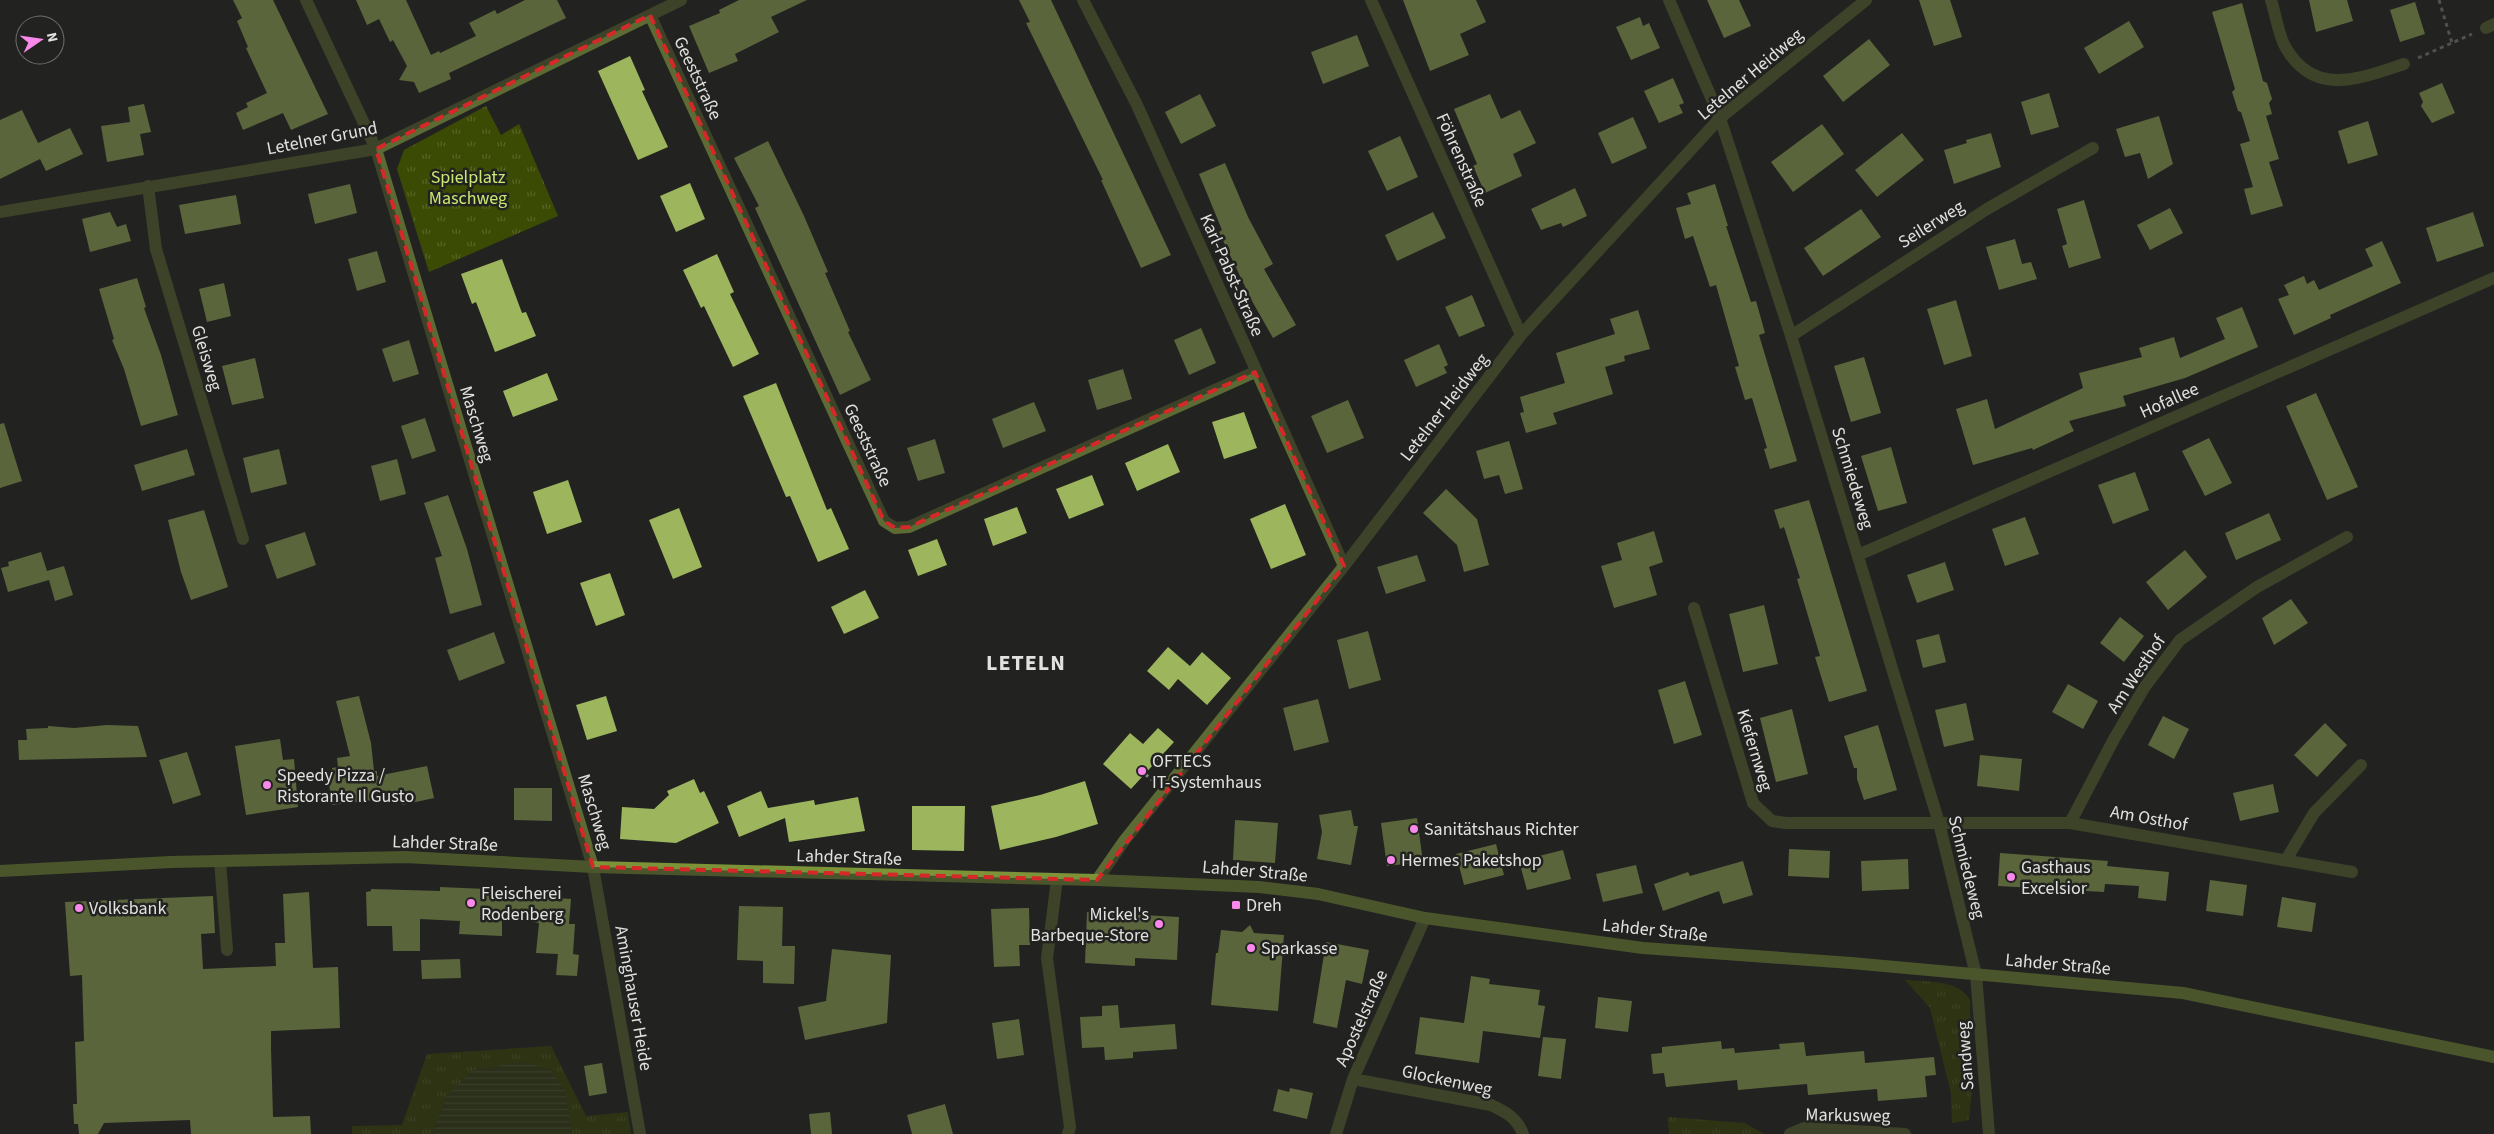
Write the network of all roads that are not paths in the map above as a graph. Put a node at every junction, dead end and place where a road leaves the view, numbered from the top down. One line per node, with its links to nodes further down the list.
1 (306, 0): 12 (street, Maschweg)
2 (681, 0): 8 (street, Letelner Grund)
3 (1083, 0): 18 (street, Karl-Pabst-Straße)
4 (1371, 0): 16 (street, Föhrenstraße)
5 (1669, 0): 10 (street, Schmiedeweg)
6 (1866, 0): 10 (street, Letelner Heidweg)
7 (2271, 0): 9 (street)
8 (650, 15): 12 (street, Letelner Grund); 18 (street, Geeststraße)
9 (2404, 64)
10 (1720, 118): 16 (street, Letelner Heidweg); 17 (street, Schmiedeweg)
11 (2092, 148): 17 (street, Seilerweg)
12 (376, 149): 13 (street, Letelner Grund); 29 (street, Maschweg)
13 (148, 186): 14 (street, Letelner Grund); 20 (street, Gleisweg)
14 (0, 212)
15 (2494, 278): 21 (street, Hofallee)
16 (1521, 335): 22 (street, Letelner Heidweg)
17 (1791, 336): 21 (street, Schmiedeweg)
18 (1255, 372): 22 (street, Karl-Pabst-Straße)
19 (2347, 537): 26 (street, Am Westhof)
20 (242, 539)
21 (1858, 555): 25 (street, Schmiedeweg)
22 (1344, 566): 33 (street, Letelner Heidweg)
23 (1694, 608): 25 (street, Kiefernweg)
24 (2361, 765): 27 (street)
25 (1939, 823): 26 (street, Am Osthof); 36 (street, Schmiedeweg)
26 (2070, 823): 27 (street, Am Osthof)
27 (2286, 860): 31 (street, Am Osthof)
28 (220, 861): 29 (street, Lahder Straße); 30 (street, Lahder Straße); 35 (street)
29 (593, 868): 32 (street, Lahder Straße); 39 (street, Aminghauser Heide)
30 (0, 871)
31 (2352, 872)
32 (1057, 878): 33 (street, Lahder Straße); 40 (street)
33 (1097, 880): 34 (street, Lahder Straße)
34 (1425, 918): 36 (street, Lahder Straße); 38 (street, Apostelstraße)
35 (227, 950)
36 (1976, 975): 37 (street, Lahder Straße); 45 (street, Sandweg)
37 (2494, 1057)
38 (1353, 1079): 41 (street, Apostelstraße); 42 (street, Glockenweg)
39 (640, 1134)
40 (1068, 1134)
41 (1336, 1134)
42 (1523, 1134)
43 (1790, 1134): 44 (street, Markusweg)
44 (1905, 1134)
45 (1989, 1134)

